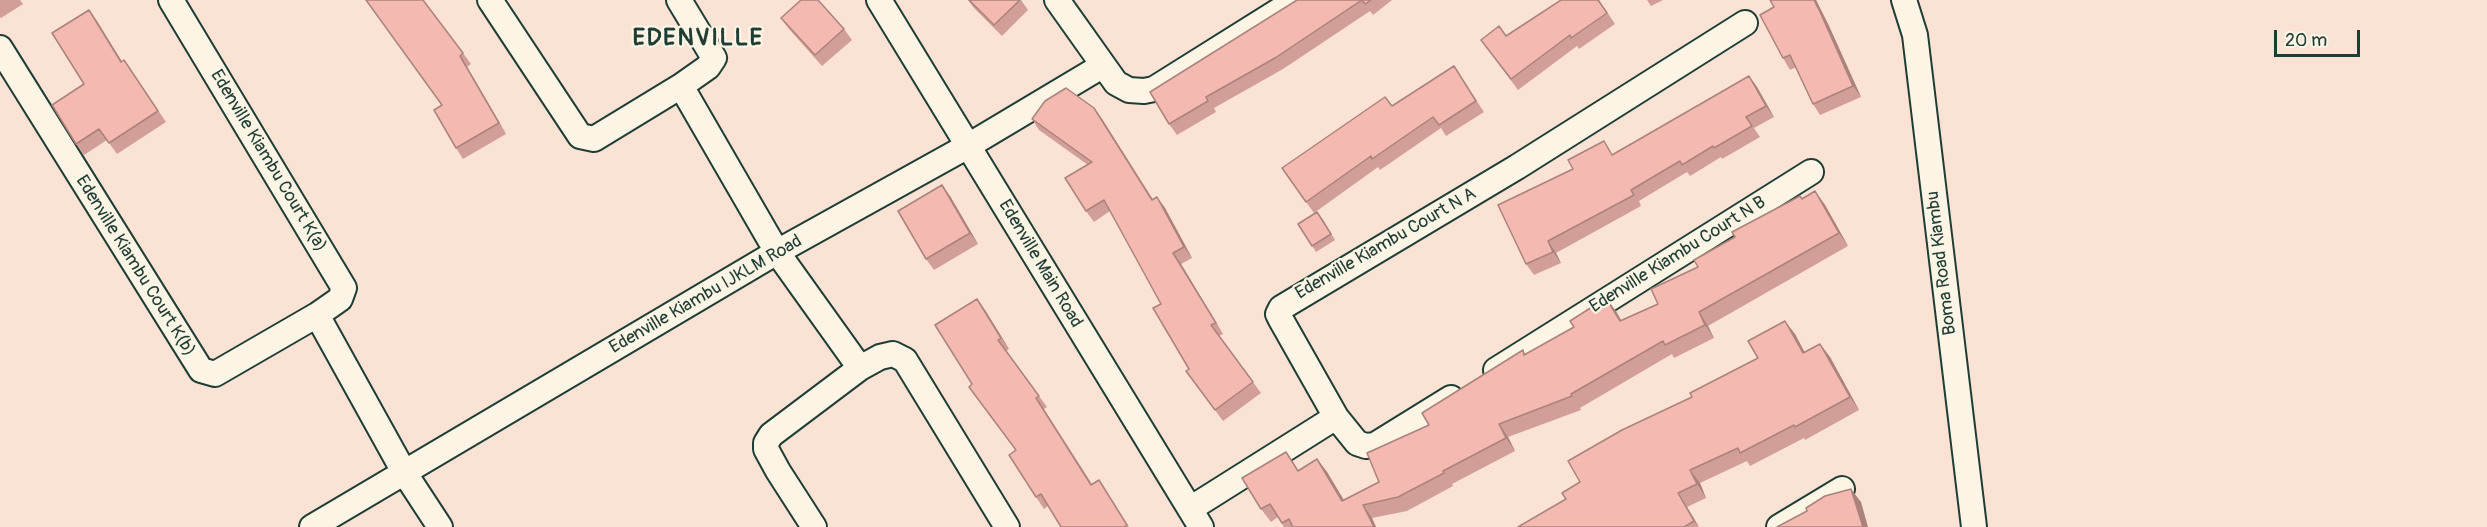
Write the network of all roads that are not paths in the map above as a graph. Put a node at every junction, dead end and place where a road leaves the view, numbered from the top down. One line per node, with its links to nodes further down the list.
1 (171, 0): 15 (street, Edenville Kiambu Court K(a))
2 (490, 0): 11 (street)
3 (679, 0): 11 (street)
4 (879, 0): 12 (street, Edenville Main Road)
5 (1057, 0): 10 (street)
6 (1296, 0): 10 (street)
7 (1904, 0): 26 (street, Boma Road Kiambu)
8 (1745, 23): 17 (street, Edenville Kiambu Court N A)
9 (0, 48): 15 (street, Edenville Kiambu Court K(b))
10 (1102, 66): 12 (street, Edenville Kiambu IJKLM Road)
11 (681, 86): 14 (street)
12 (968, 146): 14 (street, Edenville Kiambu IJKLM Road); 20 (street, Edenville Main Road)
13 (1811, 172): 17 (street, Edenville Kiambu Court N B)
14 (777, 252): 16 (street); 18 (street, Edenville Kiambu IJKLM Road)
15 (316, 315): 18 (street)
16 (860, 368): 23 (street); 24 (street)
17 (1336, 417): 20 (street)
18 (404, 472): 21 (street, Edenville Kiambu IJKLM Road); 22 (street)
19 (1842, 489): 25 (street)
20 (1195, 518)
21 (312, 527)
22 (440, 527)
23 (814, 527)
24 (1007, 527)
25 (1779, 527)
26 (1974, 527)

